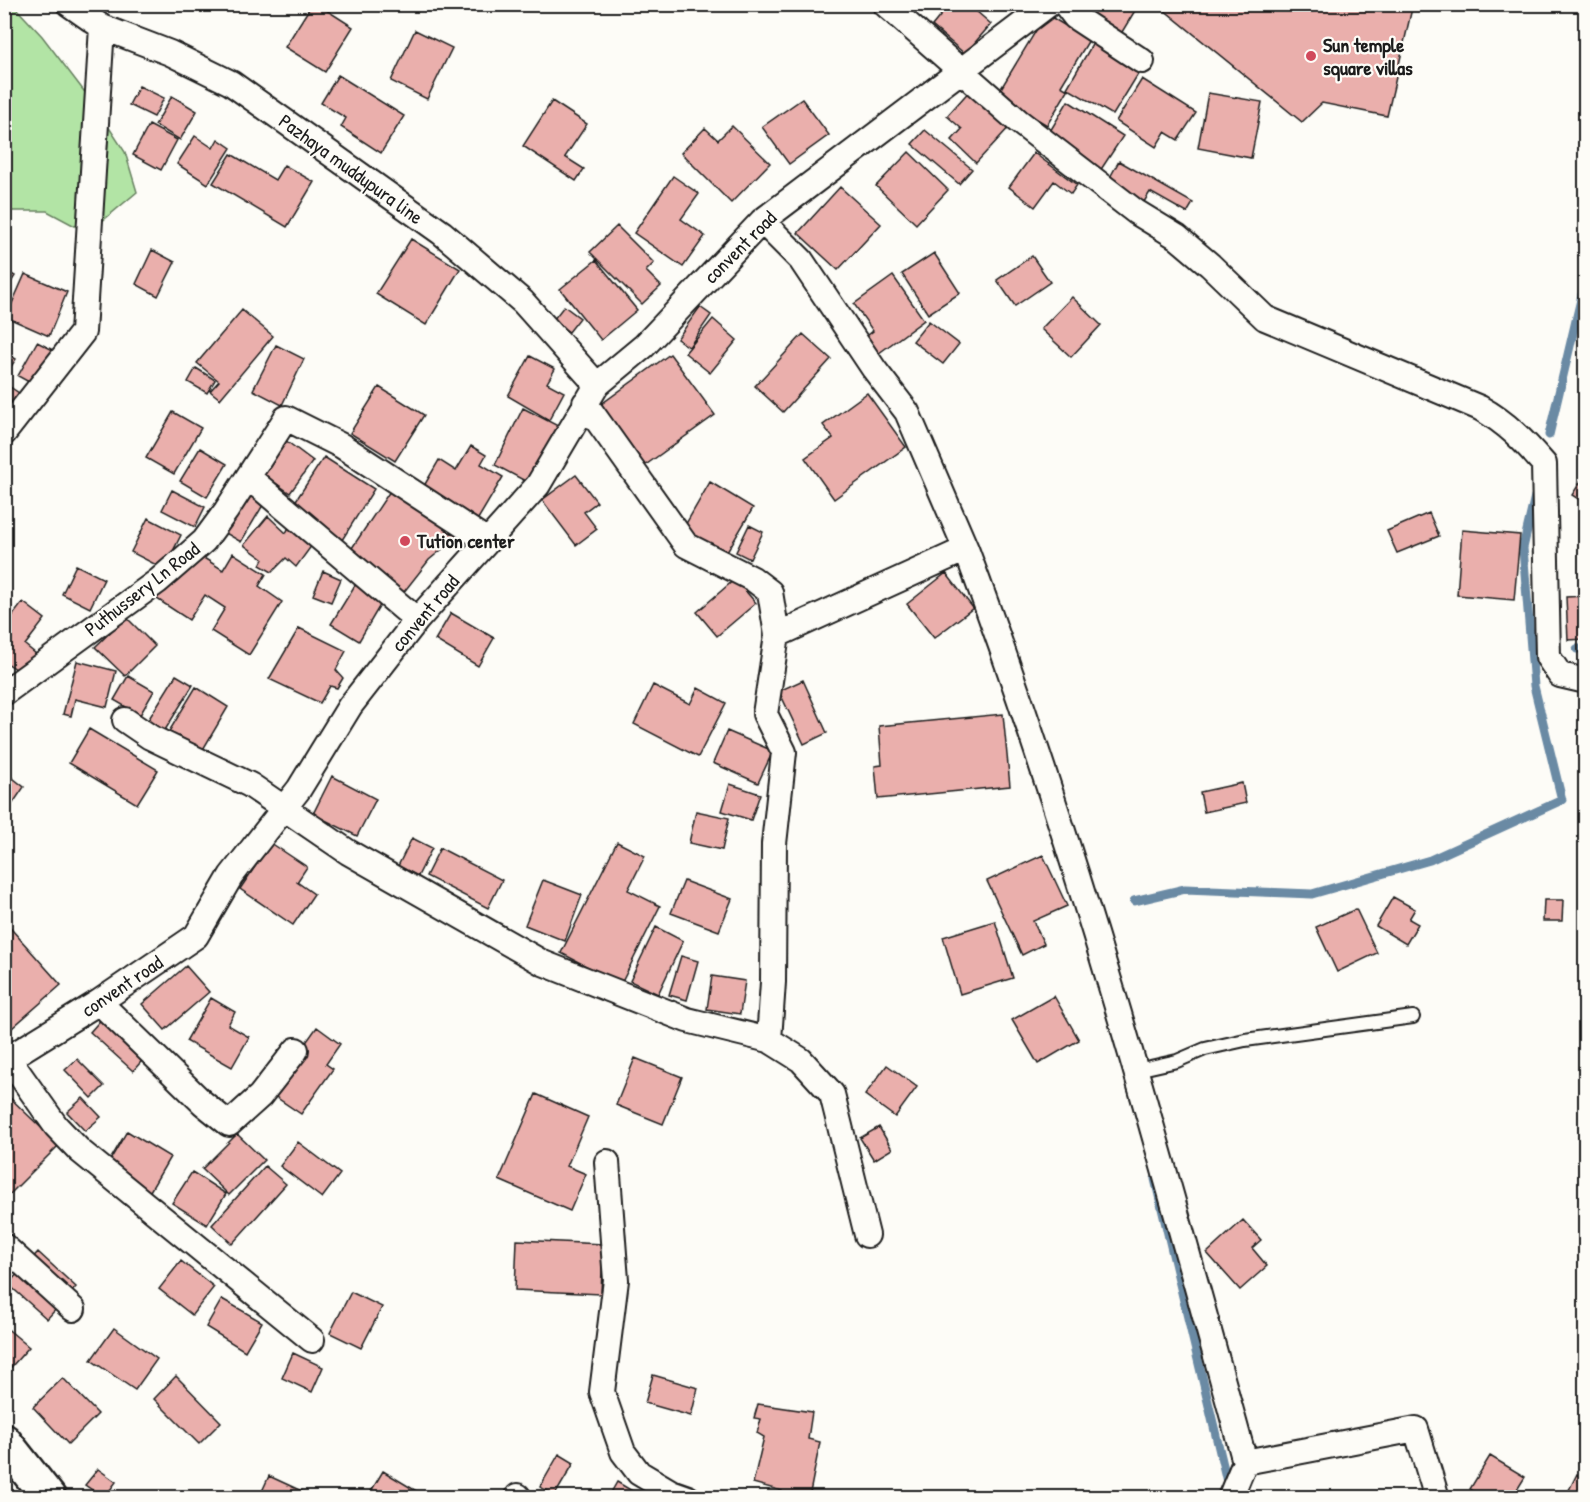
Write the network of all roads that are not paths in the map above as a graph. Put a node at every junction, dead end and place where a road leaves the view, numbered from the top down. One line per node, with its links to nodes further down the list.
1 (69, 4): 5 (street, Pazhaya muddupura line)
2 (1049, 4): 7 (street, convent road)
3 (1065, 4): 6 (street)
4 (887, 5): 7 (street)
5 (102, 27): 9 (street, Pazhaya muddupura line); 10 (street)
6 (1142, 61)
7 (959, 70): 8 (street, convent road); 16 (street)
8 (762, 221): 9 (street, convent road); 13 (street)
9 (591, 394): 12 (street, convent road); 15 (street, Pazhaya muddupura line)
10 (4, 434)
11 (248, 477): 12 (street, Puthussery Ln Road); 14 (street); 17 (street, Puthussery Ln Road)
12 (486, 540): 14 (street, convent road)
13 (966, 549): 15 (street); 25 (street)
14 (417, 620): 19 (street, convent road)
15 (777, 635): 22 (street)
16 (1586, 681)
17 (4, 693)
18 (124, 720): 19 (street)
19 (284, 807): 20 (street, convent road); 22 (street)
20 (99, 1002): 23 (street); 24 (street, convent road)
21 (1413, 1017): 25 (lane)
22 (769, 1040): 27 (street)
23 (296, 1050)
24 (7, 1060): 30 (street)
25 (1137, 1070): 32 (street)
26 (607, 1162): 34 (street)
27 (867, 1235)
28 (4, 1246): 29 (street)
29 (73, 1309)
30 (312, 1340)
31 (4, 1441): 33 (main road)
32 (1245, 1462): 35 (street); 36 (street)
33 (49, 1497)
34 (688, 1497)
35 (1230, 1497)
36 (1437, 1497)

